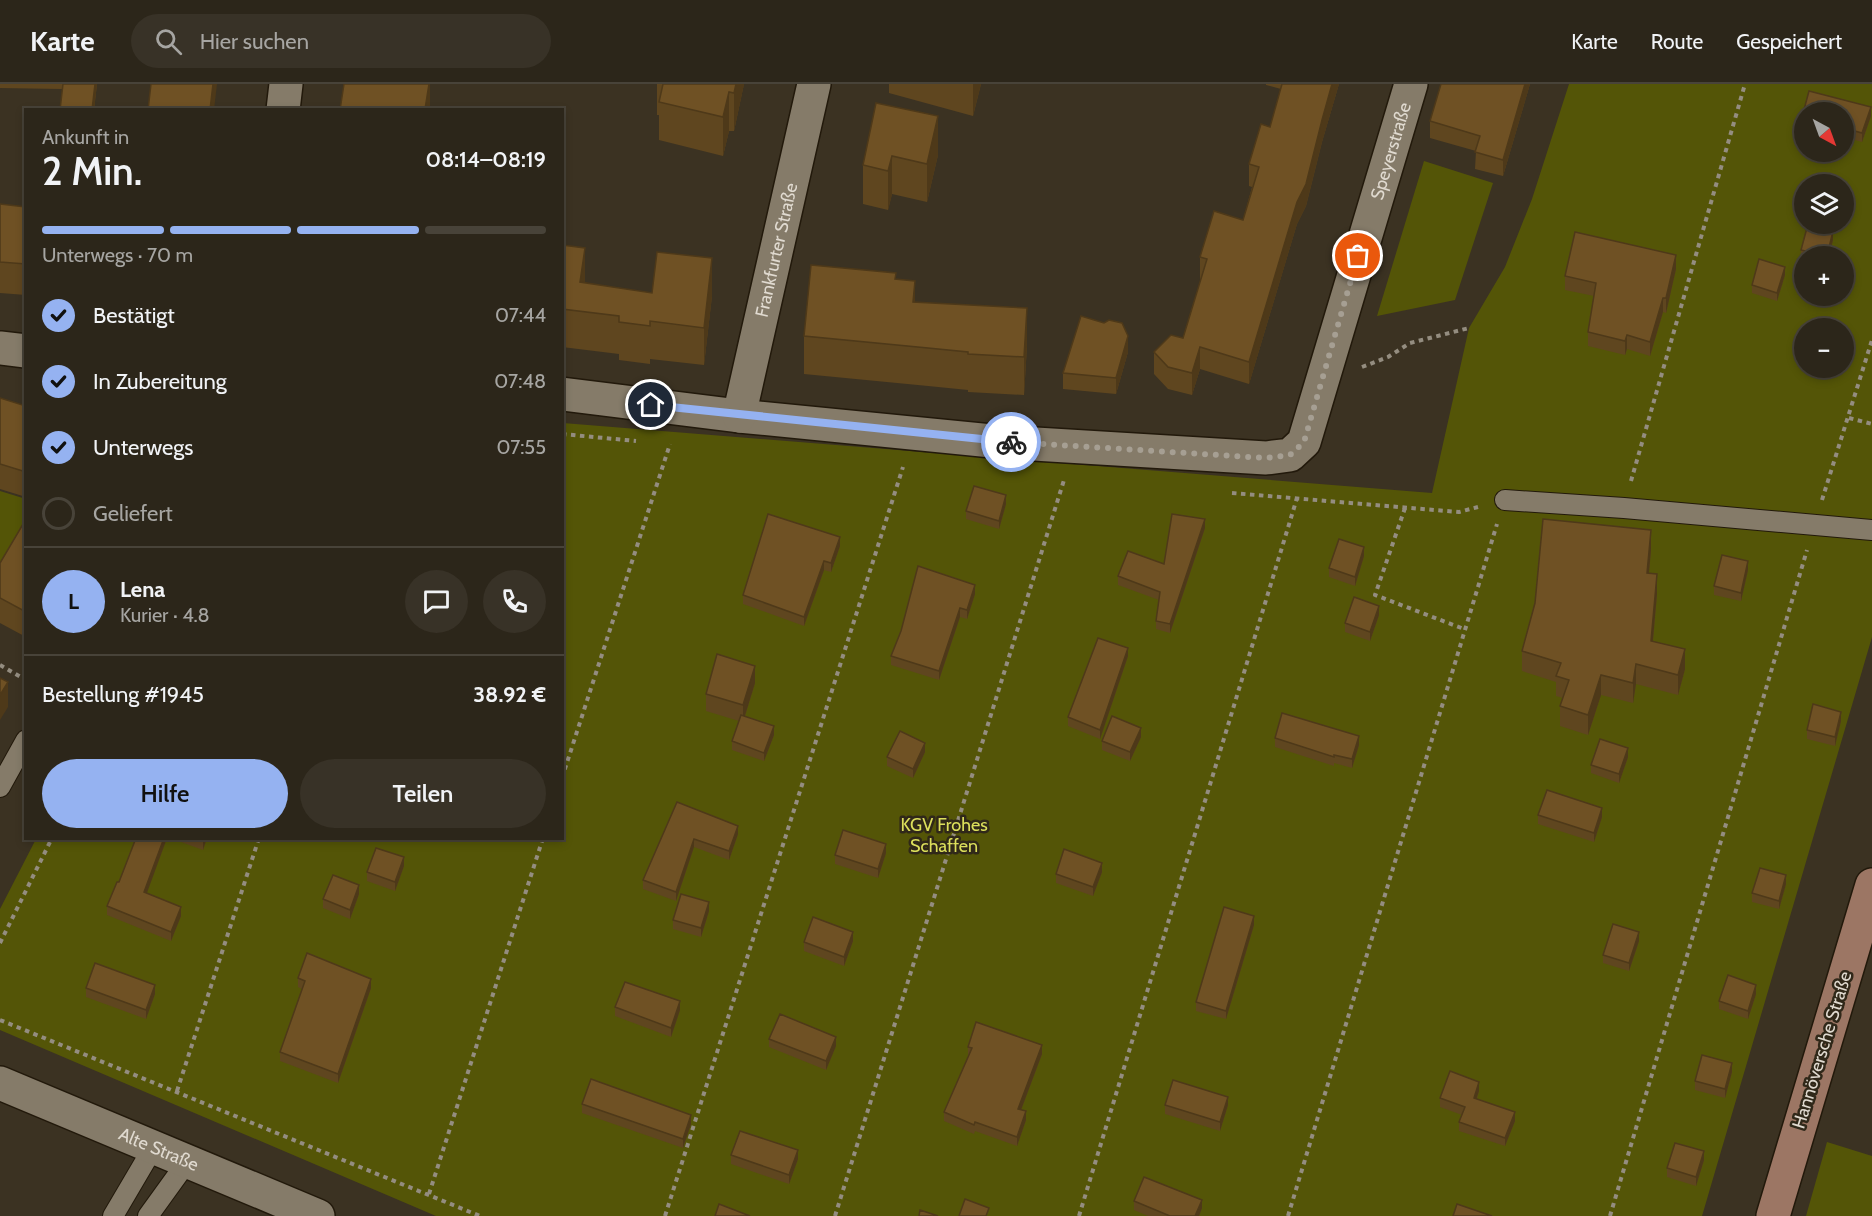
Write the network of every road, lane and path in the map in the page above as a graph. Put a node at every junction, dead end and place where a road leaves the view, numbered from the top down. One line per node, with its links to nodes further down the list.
1 (286, 84): 5 (street)
2 (814, 84): 12 (street, Frankfurter Straße)
3 (1411, 84): 10 (street, Speyerstraße)
4 (1745, 84): 21 (path)
5 (283, 108)
6 (1469, 328): 10 (path)
7 (1872, 340): 13 (path)
8 (0, 348): 9 (street)
9 (24, 351)
10 (1325, 364): 12 (street, Speyerstraße)
11 (564, 394): 12 (street)
12 (739, 416)
13 (1849, 418): 14 (path); 22 (path)
14 (1872, 424)
15 (670, 444): 28 (path)
16 (903, 466): 45 (path)
17 (1064, 480): 46 (path)
18 (1297, 498): 47 (path)
19 (1505, 500): 21 (lane); 24 (path)
20 (1405, 507): 24 (path)
21 (1623, 508): 22 (lane)
22 (1814, 525): 23 (lane); 49 (path)
23 (1872, 530)
24 (1464, 629): 48 (path)
25 (0, 665): 26 (path)
26 (24, 679)
27 (24, 744): 29 (lane)
28 (564, 772)
29 (0, 787)
30 (51, 840): 34 (path)
31 (258, 840): 37 (path)
32 (542, 840): 40 (path)
33 (1872, 885): 50 (main road, Hannöversche Straße)
34 (0, 943)
35 (0, 1020): 37 (path)
36 (0, 1083): 38 (street, Alte Straße)
37 (177, 1091): 40 (path)
38 (153, 1148): 39 (street, Alte Straße); 41 (lane)
39 (187, 1162): 42 (lane); 43 (street, Alte Straße)
40 (429, 1194): 44 (path)
41 (113, 1216)
42 (148, 1216)
43 (318, 1216)
44 (480, 1216)
45 (665, 1216)
46 (835, 1216)
47 (1079, 1216)
48 (1288, 1216)
49 (1610, 1216)
50 (1773, 1216)

